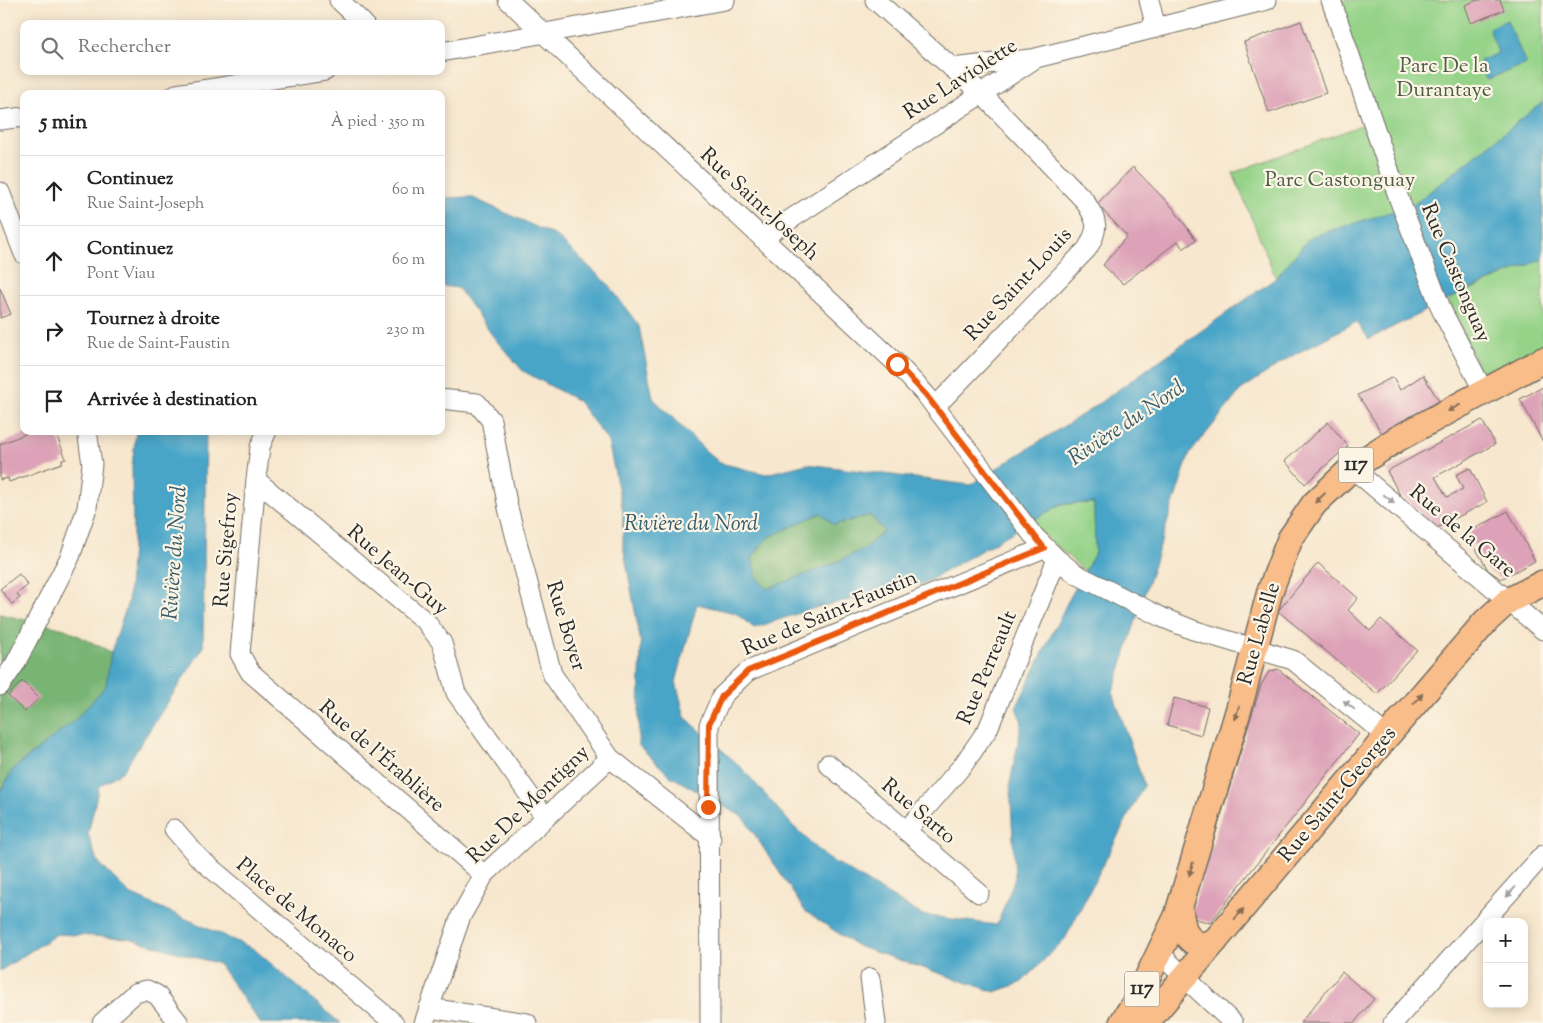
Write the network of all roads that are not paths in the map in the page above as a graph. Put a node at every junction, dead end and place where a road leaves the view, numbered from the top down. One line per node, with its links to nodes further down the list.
1 (339, 0): 9 (street)
2 (508, 0): 11 (street, Rue Saint-Joseph)
3 (725, 0): 8 (street)
4 (875, 0): 14 (street, Rue Saint-Louis)
5 (1148, 0): 10 (street)
6 (1267, 0): 10 (street, Rue Laviolette)
7 (1331, 0): 24 (street, Rue Castonguay)
8 (682, 3): 11 (street)
9 (360, 20)
10 (1156, 28): 13 (street, Rue Laviolette)
11 (543, 34): 12 (street); 21 (street, Rue Saint-Joseph)
12 (445, 51)
13 (1036, 58): 14 (street); 17 (street, Rue Laviolette)
14 (952, 68): 17 (street, Rue Saint-Louis)
15 (299, 75): 16 (street)
16 (202, 90)
17 (981, 93): 21 (street, Rue Laviolette); 26 (street, Rue Saint-Louis)
18 (20, 118): 19 (street)
19 (0, 120)
20 (0, 192): 22 (street)
21 (762, 238): 26 (street, Rue Saint-Joseph)
22 (20, 244)
23 (1543, 360): 24 (main road, Rue Labelle / 117)
24 (1484, 392): 29 (main road, Rue Labelle / 117, one-way to 29)
25 (445, 399): 39 (street, Rue Boyer)
26 (935, 408): 31 (street, Rue Saint-Joseph)
27 (88, 435): 37 (street)
28 (265, 435): 30 (street, Rue Sigefroy)
29 (1352, 468): 33 (street, Rue de la Gare, one-way to 33); 35 (main road, Rue Labelle / 117, one-way to 35)
30 (256, 480): 36 (street, Rue Sigefroy); 41 (street, Rue Jean-Guy)
31 (1044, 547): 35 (street); 43 (street, Rue Perreault); 44 (street, Rue de Saint-Faustin)
32 (1543, 583): 33 (main road, Rue Saint-Georges / 117)
33 (1508, 601): 34 (street, Rue de la Gare); 38 (main road, Rue Saint-Georges / 117, one-way to 33)
34 (1543, 630)
35 (1255, 649): 38 (street, one-way to 35); 48 (main road, Rue Labelle / 117, one-way to 48)
36 (250, 672): 46 (street, Rue de l'Érablière)
37 (0, 686)
38 (1386, 736): 49 (main road, Rue Saint-Georges / 117, one-way to 38)
39 (610, 758): 41 (street, Rue De Montigny); 44 (street, Rue Boyer)
40 (828, 764): 43 (street, Rue Sarto)
41 (545, 817): 46 (street, Rue De Montigny)
42 (174, 829): 56 (street, Place de Monaco)
43 (906, 831): 47 (street, Rue Sarto)
44 (711, 838): 58 (street, Rue de Saint-Faustin)
45 (1543, 855): 63 (street, one-way to 63)
46 (484, 875): 53 (street, Rue De Montigny)
47 (979, 893)
48 (1180, 909): 49 (main road); 50 (main road, Rue Labelle / 117)
49 (1215, 941): 51 (main road, Rue Saint-Georges / 117)
50 (1159, 953): 51 (street); 60 (main road, Rue Labelle / 117)
51 (1184, 977): 61 (main road, Rue Saint-Georges / 117); 62 (street)
52 (870, 978): 59 (street)
53 (426, 1016): 57 (street)
54 (102, 1023): 55 (street)
55 (179, 1023)
56 (394, 1023)
57 (527, 1023)
58 (710, 1023)
59 (876, 1023)
60 (1122, 1023)
61 (1146, 1023)
62 (1232, 1023)
63 (1393, 1023)

